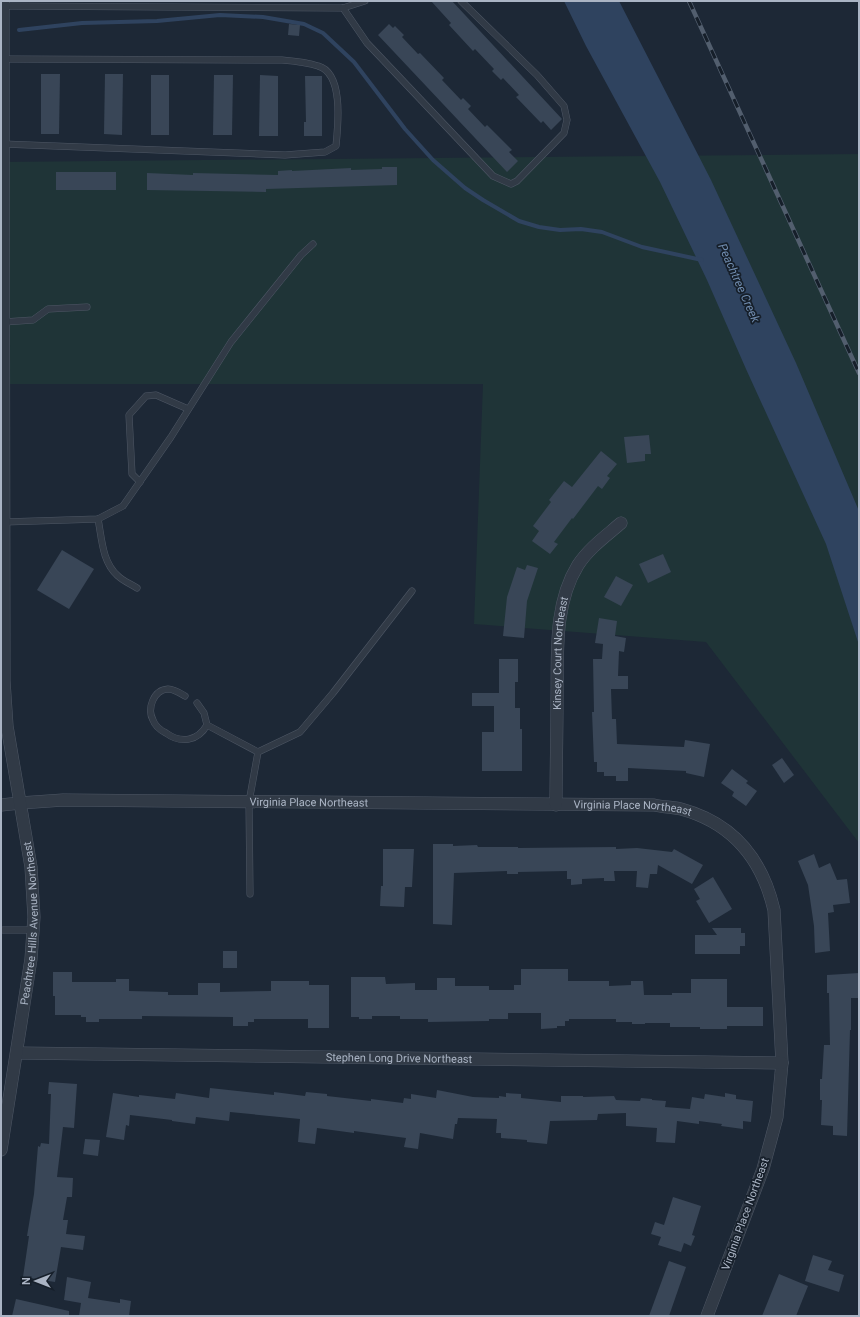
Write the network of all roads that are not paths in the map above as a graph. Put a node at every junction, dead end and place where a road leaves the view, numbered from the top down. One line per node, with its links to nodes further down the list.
1 (365, 1): 4 (lane)
2 (461, 1): 4 (lane)
3 (3, 3): 4 (lane); 5 (street, Peachtree Hills Avenue Northeast)
4 (343, 8)
5 (3, 59): 6 (street, Peachtree Hills Avenue Northeast); 7 (lane)
6 (2, 84): 7 (street, Peachtree Hills Avenue Northeast)
7 (3, 144): 8 (street, Peachtree Hills Avenue Northeast)
8 (2, 186): 11 (street, Peachtree Hills Avenue Northeast)
9 (313, 244): 13 (lane)
10 (87, 307): 11 (lane)
11 (4, 322): 12 (street, Peachtree Hills Avenue Northeast)
12 (2, 367): 16 (street, Peachtree Hills Avenue Northeast)
13 (188, 409): 14 (lane); 14 (lane)
14 (140, 482): 15 (lane)
15 (98, 519): 16 (lane); 18 (lane)
16 (4, 522): 23 (street, Peachtree Hills Avenue Northeast)
17 (621, 523): 28 (street, Kinsey Court Northeast)
18 (137, 588)
19 (412, 591): 24 (lane)
20 (185, 696): 22 (lane)
21 (197, 703): 22 (lane)
22 (208, 725): 24 (lane)
23 (4, 726): 26 (street, Peachtree Hills Avenue Northeast)
24 (258, 752): 25 (lane)
25 (249, 802): 26 (street, Virginia Place Northeast); 28 (street, Virginia Place Northeast); 29 (lane)
26 (20, 803): 27 (street, Virginia Place Northeast); 31 (street, Peachtree Hills Avenue Northeast)
27 (1, 805)
28 (556, 805): 33 (street, Virginia Place Northeast)
29 (250, 894)
30 (3, 930): 31 (lane)
31 (33, 930): 32 (street, Peachtree Hills Avenue Northeast)
32 (16, 1054): 33 (street, Stephen Long Drive Northeast); 34 (street, Peachtree Hills Avenue Northeast)
33 (782, 1063): 35 (street, Virginia Place Northeast)
34 (1, 1150)
35 (707, 1316)

